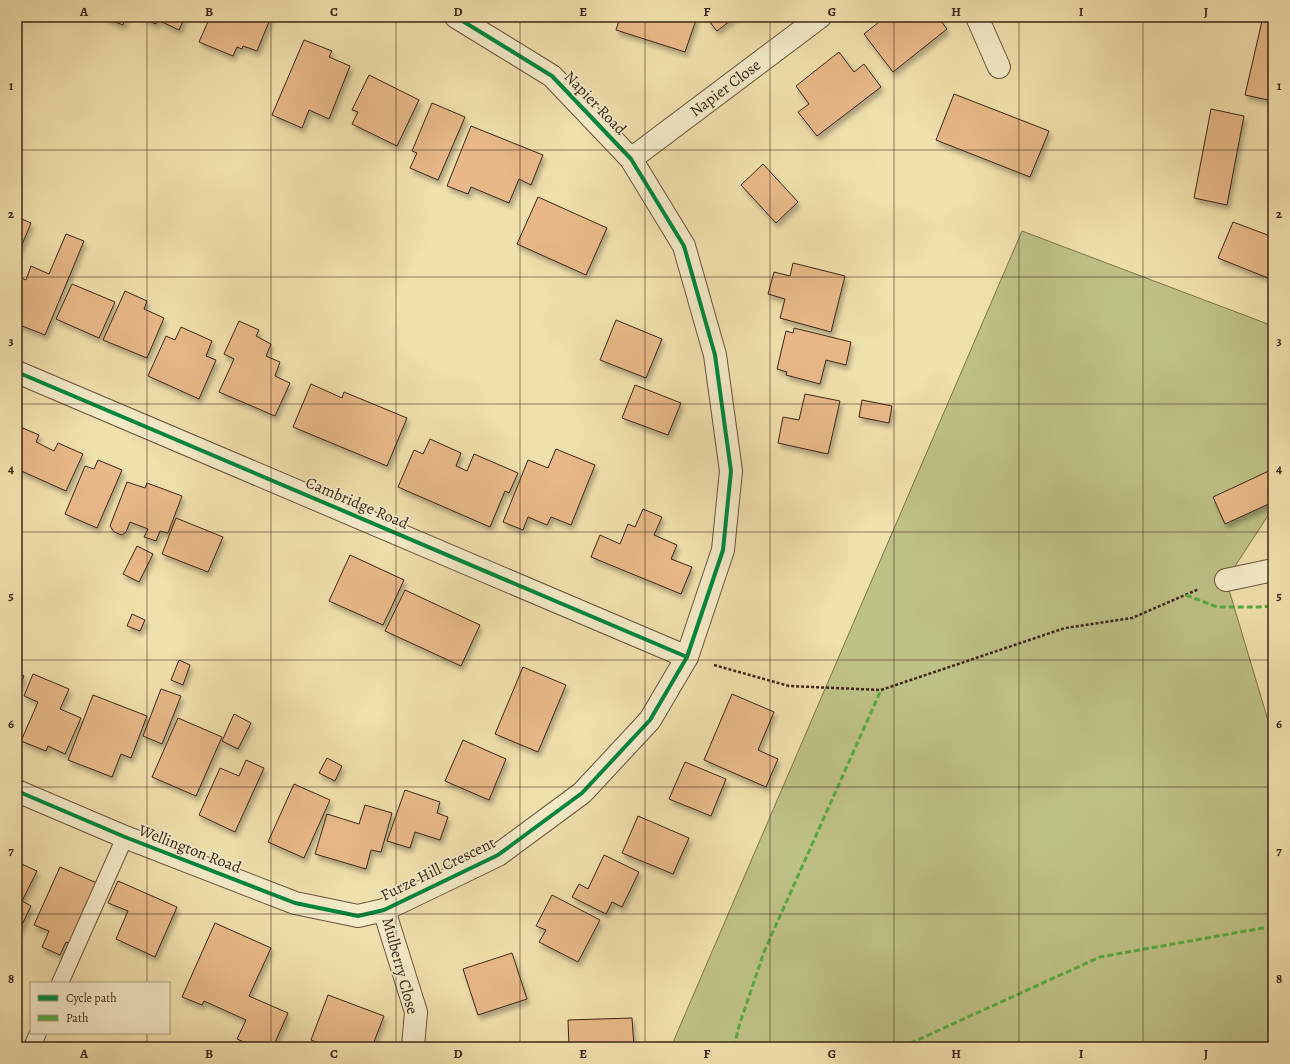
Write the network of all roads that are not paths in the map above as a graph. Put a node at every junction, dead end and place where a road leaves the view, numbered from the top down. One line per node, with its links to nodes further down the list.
1 (456, 17): 5 (street, Napier Road)
2 (820, 17): 5 (street, Napier Close)
3 (977, 17): 4 (street)
4 (999, 67)
5 (631, 159): 9 (street, Furze Hill Crescent)
6 (17, 372): 9 (street, Cambridge Road)
7 (1273, 570): 8 (street)
8 (1226, 580)
9 (687, 657): 12 (street, Furze Hill Crescent)
10 (17, 790): 11 (street, Wellington Road)
11 (125, 837): 13 (street, Wellington Road); 14 (lane)
12 (384, 910): 13 (street, Furze Hill Crescent); 17 (street, Mulberry Close)
13 (358, 916)
14 (60, 982)
15 (38, 1034): 16 (lane)
16 (32, 1047)
17 (414, 1047)

